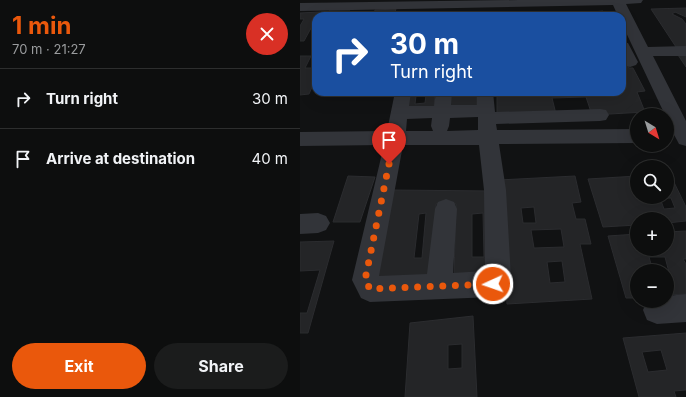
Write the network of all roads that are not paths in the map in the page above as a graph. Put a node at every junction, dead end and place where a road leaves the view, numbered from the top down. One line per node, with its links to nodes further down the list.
1 (637, 0): 2 (street)
2 (618, 1): 5 (street); 8 (street)
3 (300, 7): 4 (street)
4 (359, 7): 5 (street)
5 (576, 8): 6 (street); 7 (street)
6 (601, 10)
7 (543, 12)
8 (621, 12)
9 (626, 29): 10 (street)
10 (631, 47): 11 (street); 24 (street)
11 (686, 51)
12 (402, 96): 19 (street)
13 (443, 96): 17 (street)
14 (486, 96): 21 (street)
15 (493, 96): 21 (street)
16 (572, 109): 20 (street); 21 (street); 22 (street)
17 (441, 112): 18 (street); 19 (street); 26 (street)
18 (478, 112)
19 (399, 113): 25 (street)
20 (600, 115)
21 (493, 131): 22 (street); 26 (street); 29 (street)
22 (579, 136): 23 (street)
23 (630, 136)
24 (681, 136)
25 (395, 138): 26 (street); 27 (street); 29 (street)
26 (439, 138)
27 (301, 142)
28 (446, 209): 29 (street)
29 (439, 286)
30 (686, 308): 31 (street)
31 (657, 310)

